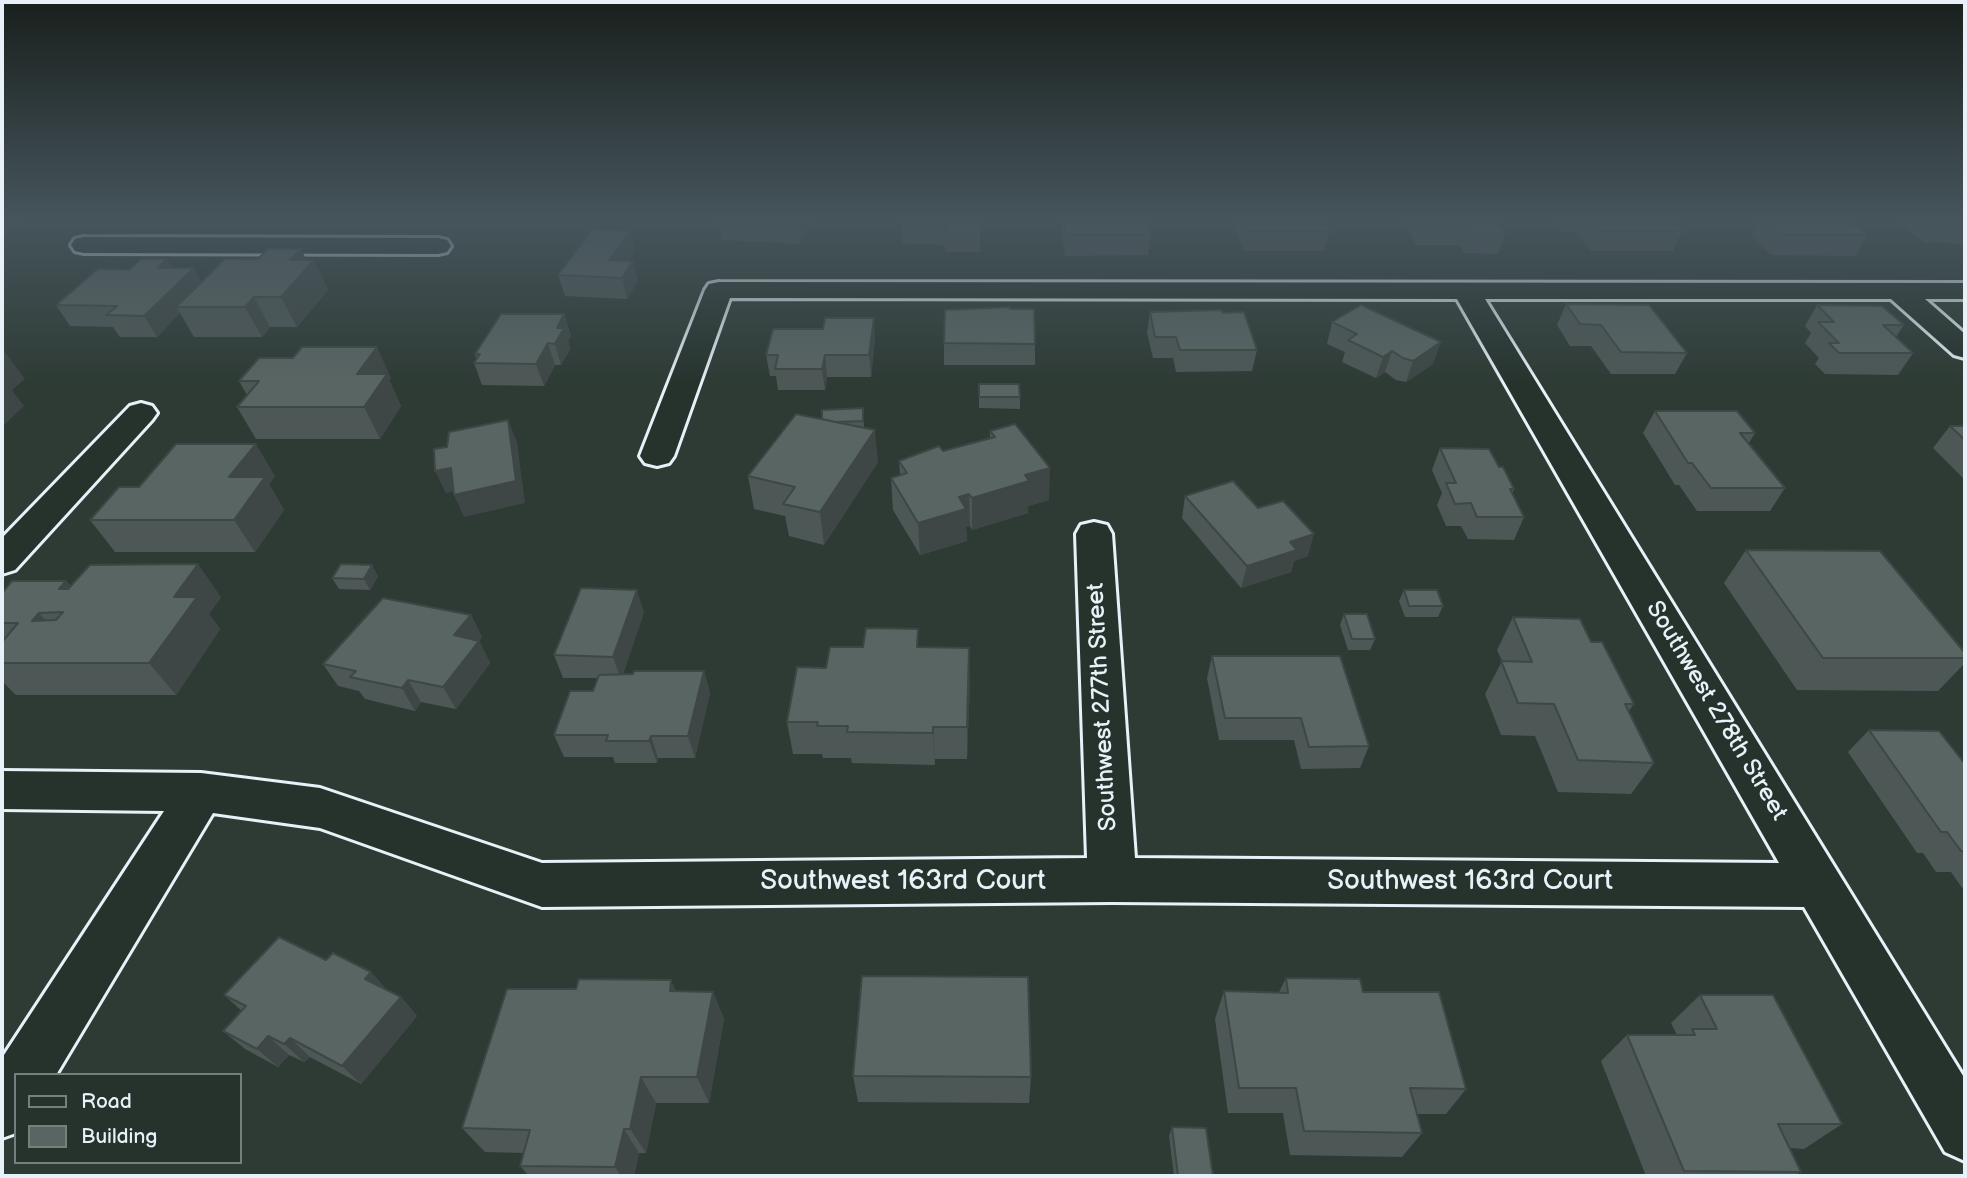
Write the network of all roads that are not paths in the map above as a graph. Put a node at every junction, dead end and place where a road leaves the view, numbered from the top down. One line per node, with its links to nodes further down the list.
1 (1466, 290): 2 (street); 6 (street); 12 (street, Southwest 278th Street)
2 (1898, 291): 3 (street); 4 (street)
3 (1965, 291)
4 (1965, 349)
5 (141, 412): 8 (street)
6 (657, 456)
7 (1094, 534): 11 (street, Southwest 277th Street)
8 (2, 561)
9 (2, 790): 10 (street, Southwest 163rd Court)
10 (201, 792): 11 (street, Southwest 163rd Court); 13 (street)
11 (1112, 880): 12 (street, Southwest 163rd Court)
12 (1819, 884): 16 (street, Southwest 278th Street)
13 (25, 1073)
14 (14, 1091): 15 (street)
15 (2, 1110)
16 (1965, 1132)

